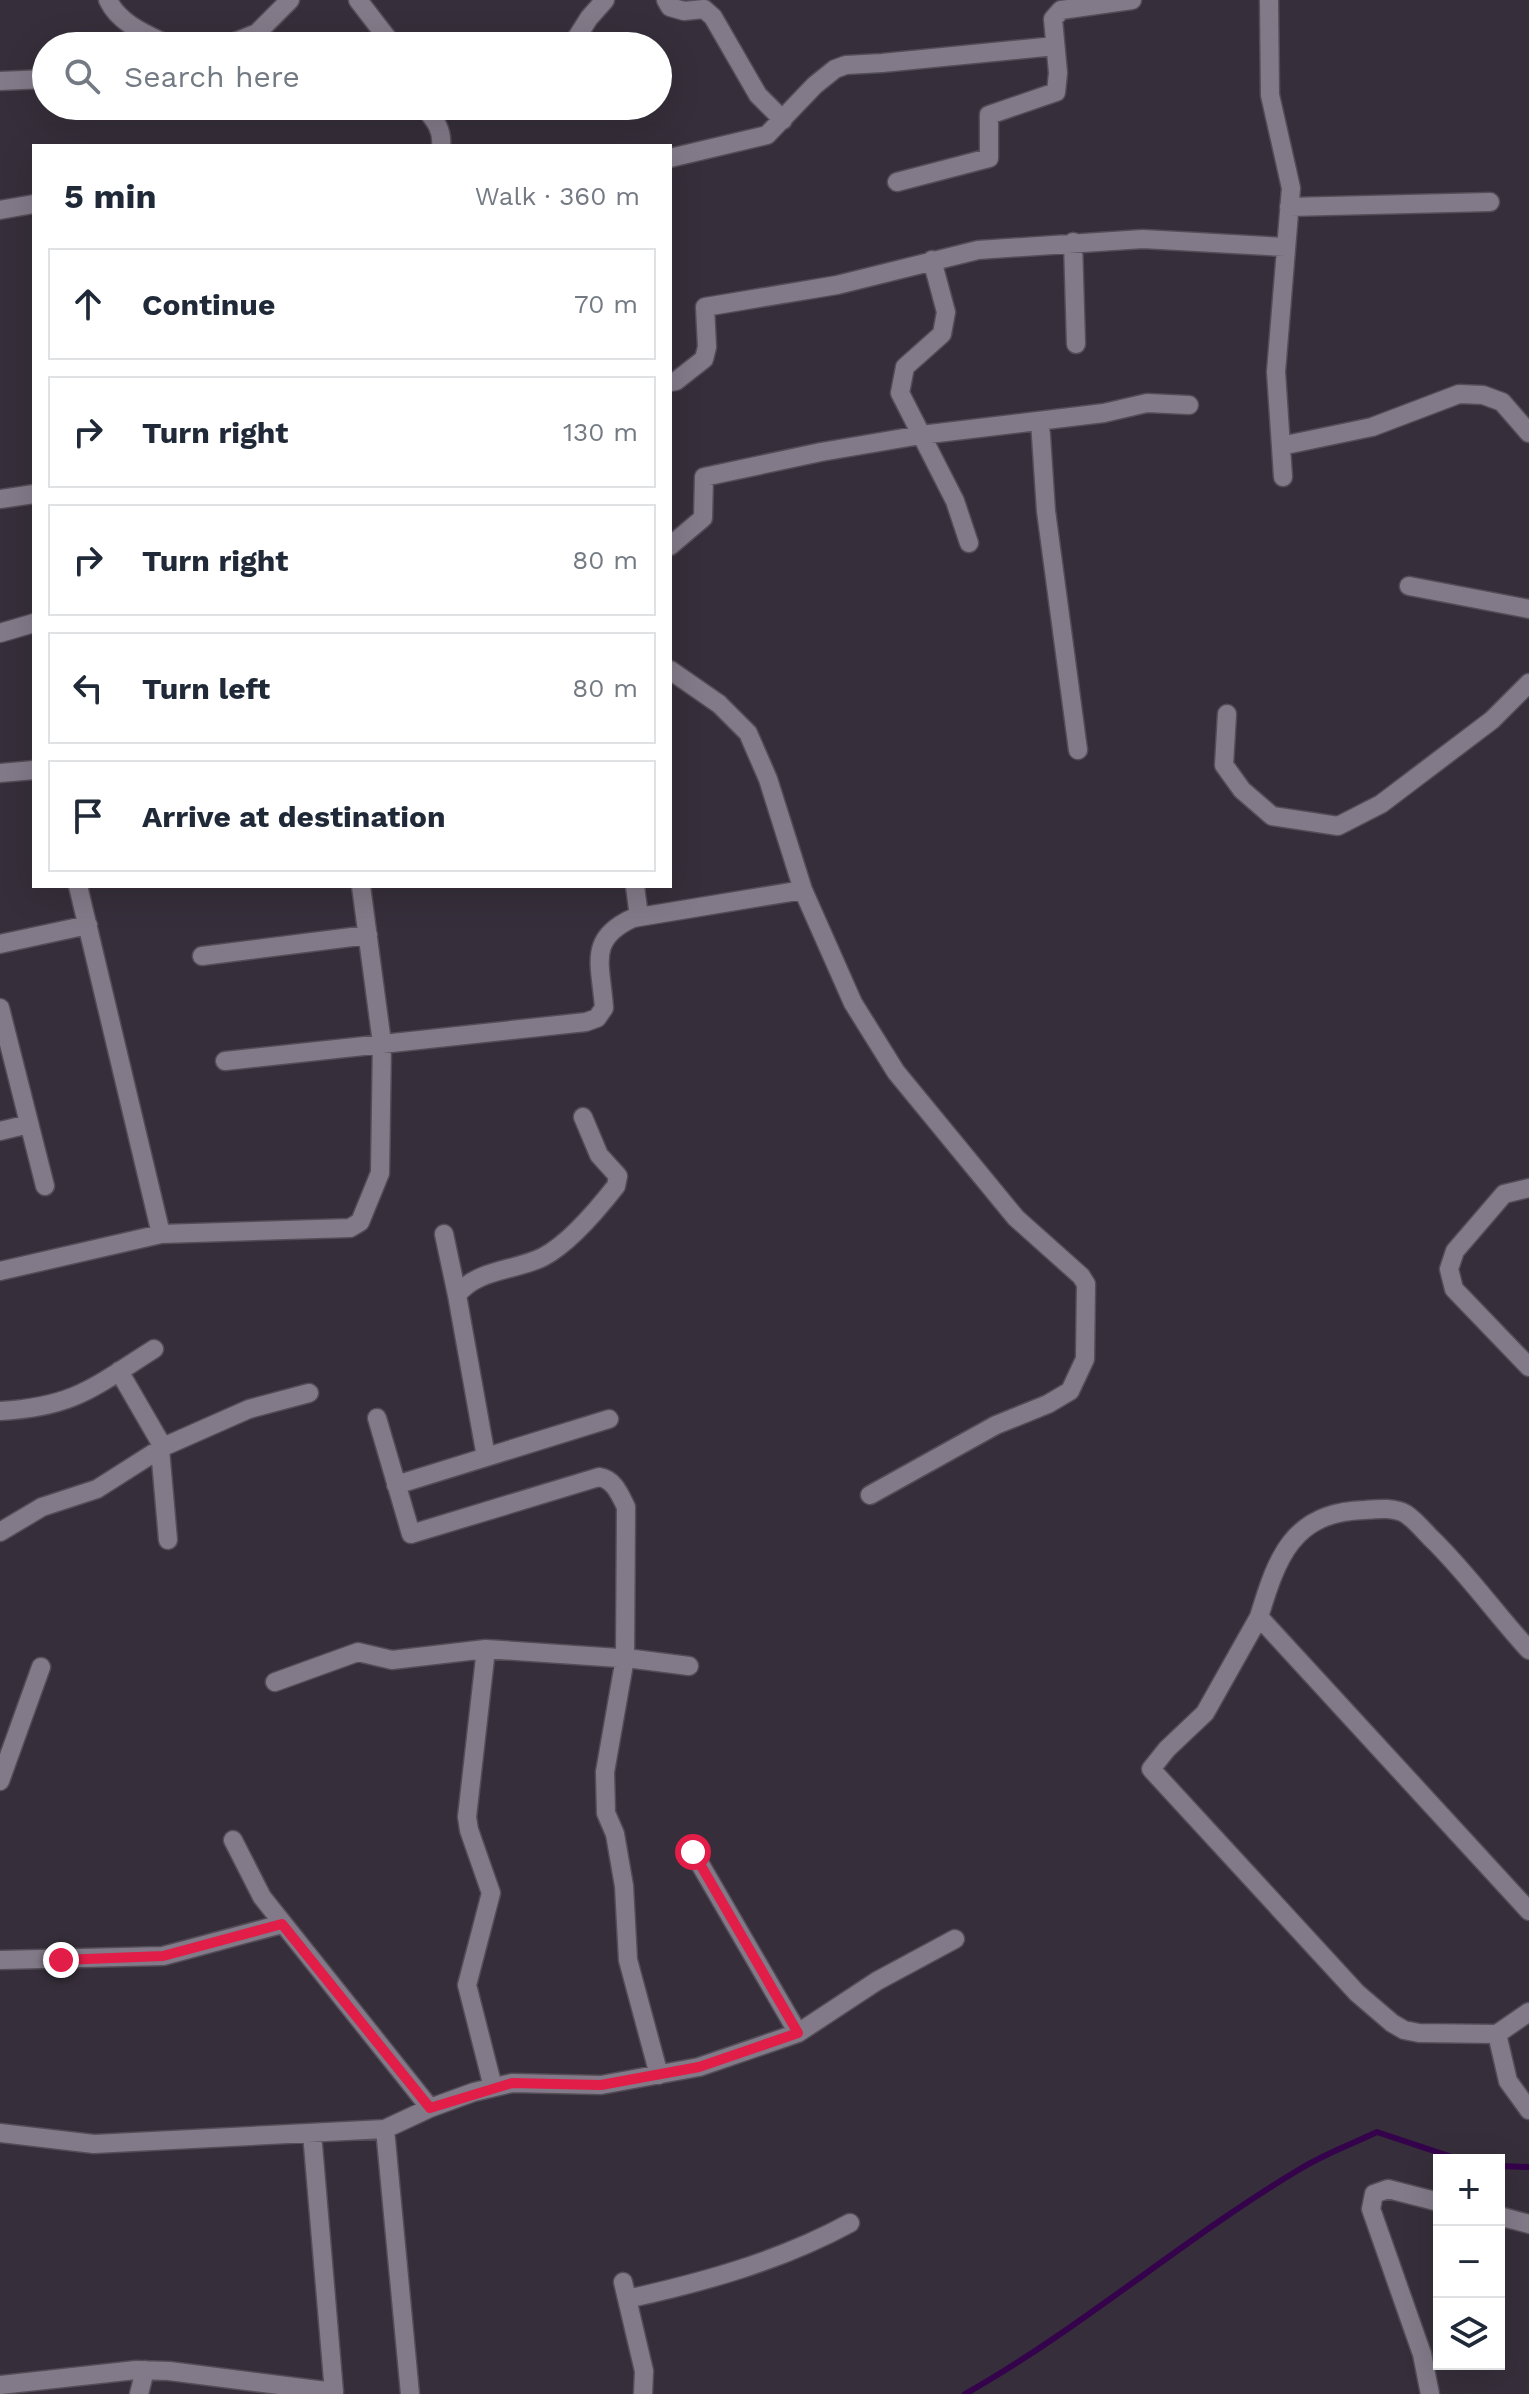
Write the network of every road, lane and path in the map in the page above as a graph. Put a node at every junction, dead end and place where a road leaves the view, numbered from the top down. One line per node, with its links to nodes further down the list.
1 (108, 0): 8 (street)
2 (358, 0): 10 (street)
3 (605, 0): 11 (street)
4 (666, 0): 16 (street)
5 (1132, 0): 12 (street)
6 (1269, 0): 22 (street)
7 (284, 2): 9 (street)
8 (142, 32)
9 (258, 32)
10 (383, 32)
11 (580, 32)
12 (1055, 46): 16 (street); 19 (street)
13 (32, 80): 14 (street)
14 (0, 81)
15 (435, 120): 17 (street)
16 (783, 120): 18 (street)
17 (441, 144)
18 (672, 158)
19 (897, 182)
20 (1490, 202): 22 (street)
21 (32, 204): 23 (street)
22 (1289, 207): 25 (street)
23 (0, 210)
24 (1073, 242): 25 (street); 26 (street); 27 (street)
25 (1285, 247): 33 (street)
26 (932, 260): 28 (street); 32 (street)
27 (1076, 344)
28 (672, 381)
29 (1189, 405): 30 (street)
30 (1040, 421): 32 (street); 46 (street)
31 (1529, 433): 33 (street)
32 (921, 435): 37 (street); 38 (street)
33 (1281, 446): 34 (street)
34 (1283, 477)
35 (32, 494): 36 (street)
36 (0, 499)
37 (969, 543)
38 (672, 544)
39 (1409, 586): 40 (street)
40 (1529, 609)
41 (32, 624): 42 (street)
42 (0, 633)
43 (672, 671): 52 (street)
44 (1529, 683): 45 (street)
45 (1227, 714)
46 (1078, 750)
47 (32, 770): 48 (street)
48 (0, 773)
49 (79, 888): 54 (street)
50 (361, 888): 55 (street)
51 (635, 888): 53 (street)
52 (803, 890): 53 (street); 80 (street)
53 (639, 917): 59 (street)
54 (88, 925): 56 (street); 66 (street)
55 (368, 935): 57 (street); 59 (street)
56 (0, 944)
57 (202, 956)
58 (0, 1008): 62 (street)
59 (382, 1043): 60 (street); 66 (street)
60 (225, 1061)
61 (583, 1117): 69 (street)
62 (29, 1124): 63 (street); 64 (street)
63 (0, 1131)
64 (45, 1186)
65 (1529, 1188): 71 (street)
66 (161, 1234): 68 (street)
67 (444, 1234): 69 (street)
68 (0, 1271)
69 (457, 1295): 78 (street)
70 (154, 1349): 72 (street)
71 (1529, 1367)
72 (119, 1371): 74 (street); 77 (street)
73 (309, 1393): 77 (street)
74 (0, 1411)
75 (377, 1418): 79 (street)
76 (609, 1419): 78 (street)
77 (162, 1448): 81 (street); 82 (street)
78 (486, 1457): 79 (street)
79 (396, 1485): 86 (street)
80 (870, 1495)
81 (0, 1532)
82 (168, 1540)
83 (1259, 1617): 84 (street); 93 (street); 99 (street)
84 (1527, 1643)
85 (486, 1649): 86 (street); 89 (street); 101 (street)
86 (625, 1658): 87 (street); 100 (street)
87 (689, 1666)
88 (41, 1667): 90 (street)
89 (275, 1682)
90 (0, 1781)
91 (233, 1840): 94 (street)
92 (693, 1852): 98 (street)
93 (1529, 1911)
94 (282, 1924): 96 (street); 102 (street)
95 (955, 1939): 98 (street)
96 (0, 1960)
97 (1529, 2012): 99 (street)
98 (798, 2033): 100 (street)
99 (1497, 2034): 103 (street)
100 (659, 2075): 101 (street)
101 (493, 2087): 102 (street)
102 (430, 2108): 104 (street)
103 (1529, 2110)
104 (385, 2129): 106 (street); 115 (street)
105 (0, 2133): 106 (street)
106 (312, 2133): 113 (street)
107 (1433, 2200): 117 (street)
108 (1505, 2218): 110 (street)
109 (850, 2223): 116 (street)
110 (1529, 2224)
111 (145, 2370): 112 (street); 113 (street); 114 (street)
112 (0, 2385)
113 (295, 2390)
114 (139, 2394)
115 (410, 2394)
116 (643, 2394)
117 (1430, 2394)

